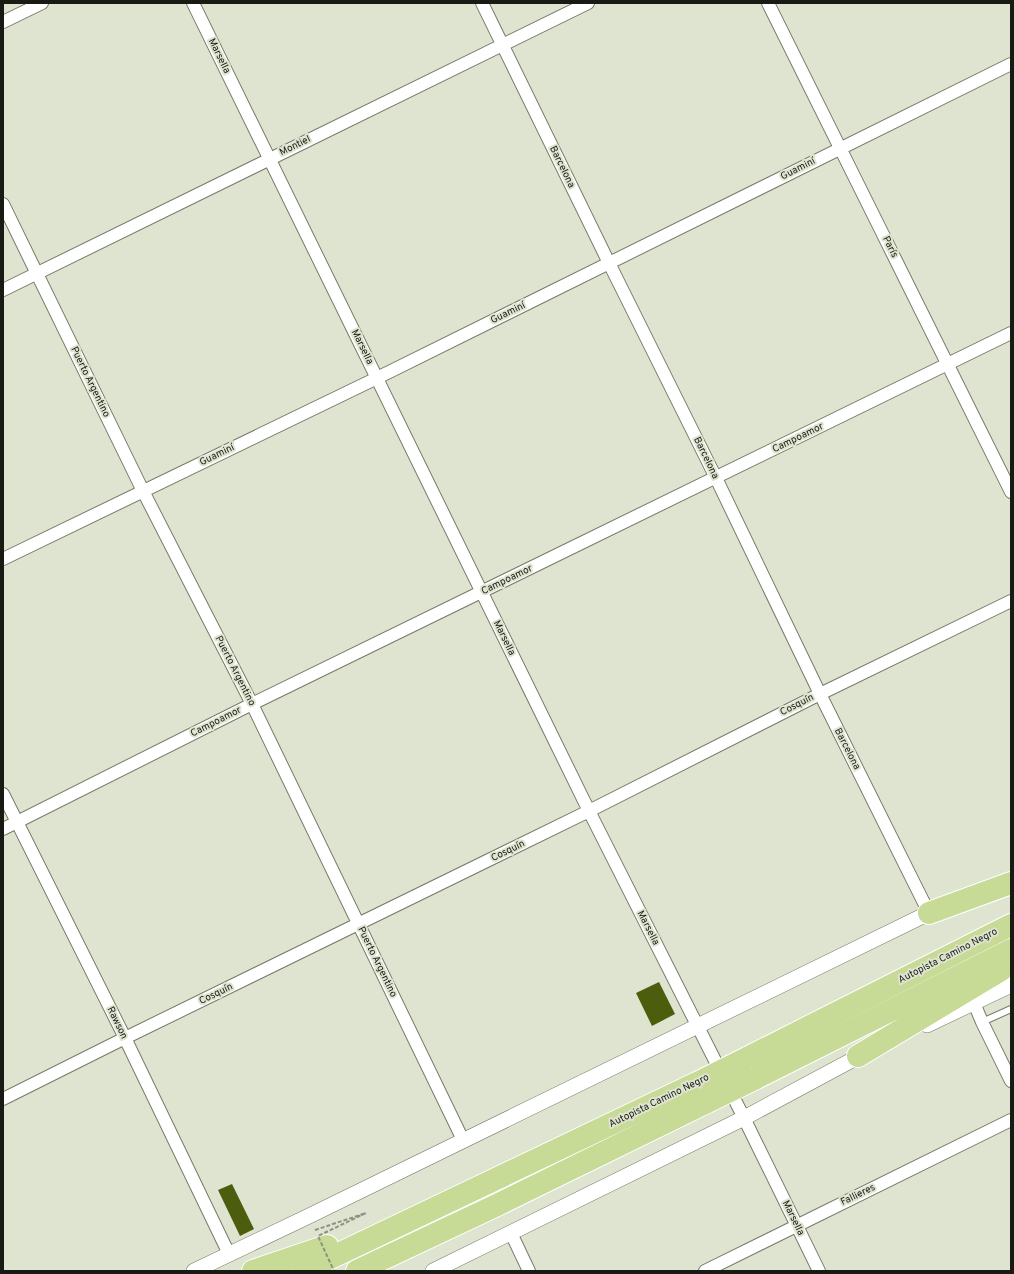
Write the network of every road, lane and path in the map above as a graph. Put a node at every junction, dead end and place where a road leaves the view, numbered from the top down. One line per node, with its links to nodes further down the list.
1 (42, 3): 6 (street)
2 (193, 3): 10 (street, Marsella)
3 (482, 3): 7 (street, Barcelona)
4 (588, 3): 7 (street, Montiel)
5 (768, 3): 9 (street, París)
6 (3, 22)
7 (503, 45): 10 (street, Montiel); 12 (street, Barcelona)
8 (1011, 64): 9 (street, Guaminí)
9 (841, 148): 12 (street, Guaminí); 16 (street, París)
10 (269, 159): 13 (street, Montiel); 17 (street, Marsella)
11 (3, 204): 13 (street, Puerto Argentino)
12 (609, 264): 17 (street, Guaminí); 18 (street, Barcelona)
13 (37, 273): 14 (street, Montiel); 19 (street, Puerto Argentino)
14 (3, 290)
15 (1011, 333): 16 (street, Campoamor)
16 (947, 365): 18 (street, Campoamor); 20 (street, París)
17 (377, 378): 19 (street, Guaminí); 22 (street, Marsella)
18 (716, 478): 22 (street, Campoamor); 24 (street, Barcelona)
19 (143, 491): 21 (street, Guaminí); 25 (street, Puerto Argentino)
20 (1011, 492)
21 (3, 559)
22 (482, 592): 25 (street, Campoamor); 27 (street, Marsella)
23 (1011, 601): 24 (street, Cosquín)
24 (820, 694): 27 (street, Cosquín); 32 (street, Barcelona)
25 (252, 704): 28 (street, Campoamor); 33 (street, Puerto Argentino)
26 (3, 794): 28 (street, Rawson)
27 (589, 811): 33 (street, Cosquín); 41 (street, Marsella)
28 (17, 822): 29 (street, Campoamor); 42 (street, Rawson)
29 (3, 828)
30 (1011, 872): 32 (street)
31 (1011, 883): 32 (highway)
32 (929, 912): 41 (street)
33 (359, 924): 42 (street, Cosquín); 49 (street, Puerto Argentino)
34 (1011, 924): 45 (highway, Autopista Camino Negro, bridge)
35 (1011, 950): 45 (highway, Autopista Camino Negro, bridge)
36 (1011, 964): 43 (highway)
37 (1011, 985): 38 (street)
38 (974, 1003): 40 (street); 43 (street)
39 (1011, 1009): 40 (lane)
40 (982, 1022): 44 (street)
41 (697, 1026): 47 (street, Marsella); 49 (street)
42 (125, 1038): 46 (street, Cosquín); 55 (street, Rawson)
43 (858, 1056): 47 (street)
44 (1011, 1080)
45 (702, 1093): 50 (highway, Autopista Camino Negro); 51 (highway, Autopista Camino Negro)
46 (3, 1099)
47 (744, 1118): 52 (street, Marsella); 54 (street)
48 (1011, 1120): 52 (street, Fallieres)
49 (463, 1140): 55 (street)
50 (497, 1205): 60 (highway, Autopista Camino Negro); 61 (highway)
51 (416, 1217): 57 (highway); 58 (highway, Autopista Camino Negro)
52 (797, 1225): 64 (street, Fallieres); 65 (street, Marsella)
53 (315, 1230): 59 (path, bridge)
54 (511, 1233): 62 (street); 63 (street)
55 (228, 1254): 56 (street)
56 (194, 1271)
57 (253, 1271)
58 (303, 1271)
59 (334, 1271)
60 (357, 1271)
61 (375, 1271)
62 (433, 1271)
63 (529, 1271)
64 (705, 1271)
65 (819, 1271)

